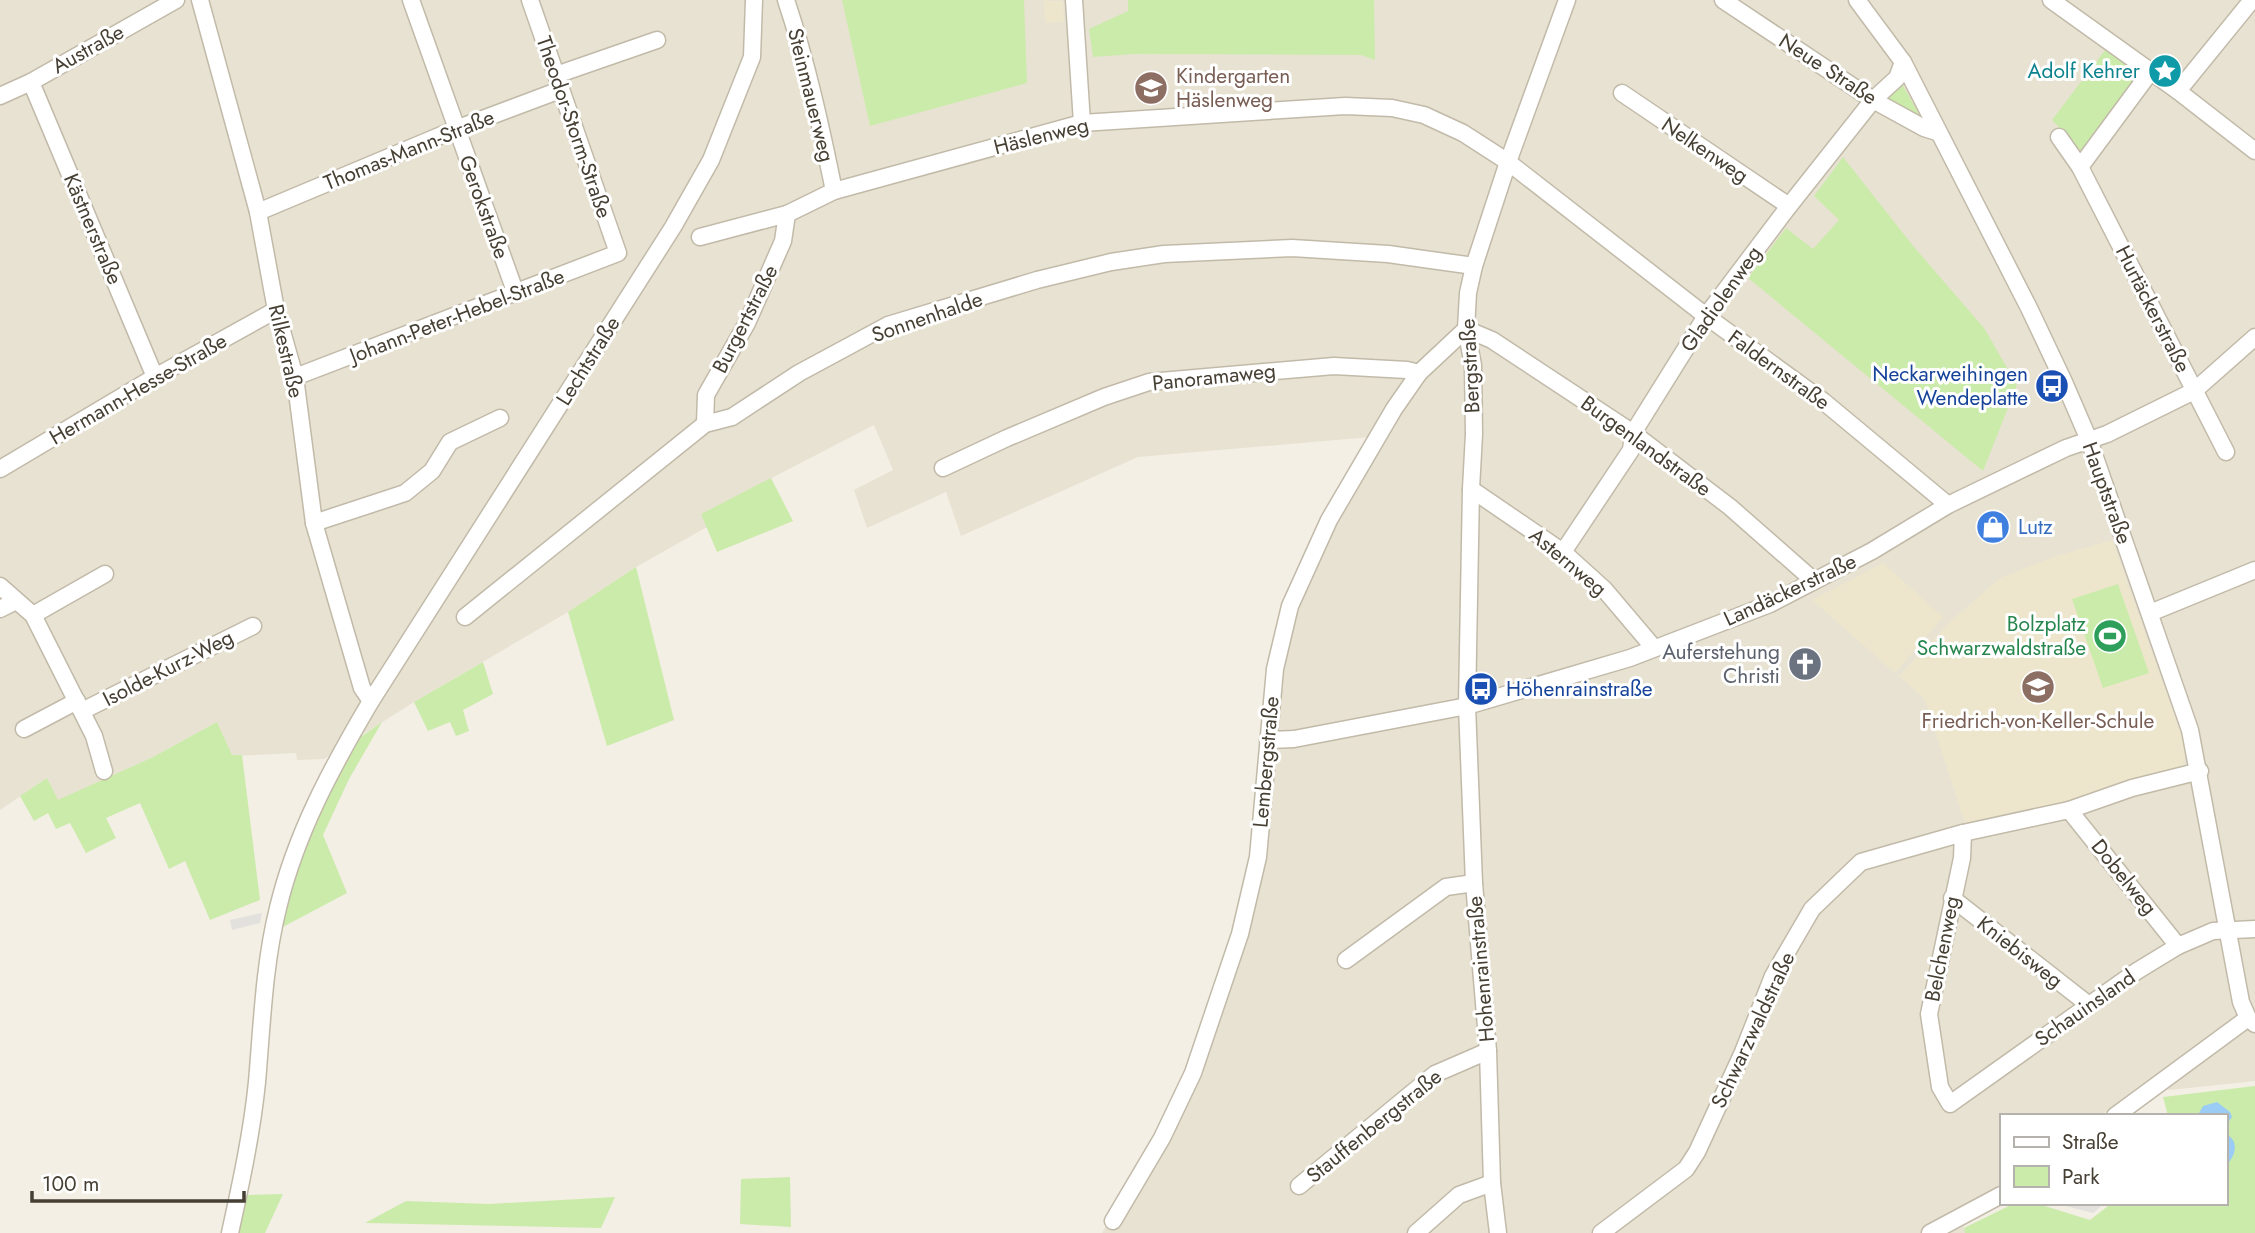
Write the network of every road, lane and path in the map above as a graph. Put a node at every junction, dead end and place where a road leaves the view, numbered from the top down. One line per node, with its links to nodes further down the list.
1 (176, 0): 16 (street, Austraße)
2 (200, 0): 31 (street, Rilkestraße)
3 (411, 0): 23 (street, Gerokstraße)
4 (530, 0): 17 (street, Theodor-Storm-Straße)
5 (754, 0): 67 (street, Lechtstraße)
6 (786, 0): 29 (street, Steinmauerweg)
7 (1074, 0): 22 (street)
8 (1567, 0): 27 (street, Bergstraße)
9 (1723, 0): 21 (street, Neue Straße)
10 (2051, 0): 15 (street)
11 (2252, 0): 18 (street)
12 (1863, 2): 14 (street, Hauptstraße)
13 (657, 40): 17 (street, Thomas-Mann-Straße)
14 (1903, 62): 21 (street, Gladiolenweg); 24 (street, Hauptstraße)
15 (2151, 71): 18 (street); 28 (street)
16 (31, 82): 20 (street, Austraße); 42 (street, Kästnerstraße)
17 (558, 83): 23 (street, Thomas-Mann-Straße); 34 (street, Theodor-Storm-Straße)
18 (2178, 90): 26 (street)
19 (1622, 93): 30 (street, Nelkenweg)
20 (0, 96)
21 (1873, 100): 24 (street, Neue Straße); 30 (street, Gladiolenweg)
22 (1082, 123): 27 (street, Häslenweg); 29 (street, Häslenweg)
23 (456, 130): 31 (street, Thomas-Mann-Straße); 36 (street, Gerokstraße)
24 (1937, 132): 48 (street, Hauptstraße)
25 (2059, 137): 28 (street, Hurtäckerstraße)
26 (2255, 151)
27 (1508, 162): 35 (street, Bergstraße); 38 (street, Faldernstraße)
28 (2080, 167): 44 (street, Hurtäckerstraße)
29 (834, 191): 32 (street, Häslenweg)
30 (1789, 206): 38 (street, Gladiolenweg)
31 (258, 212): 37 (street, Rilkestraße)
32 (787, 214): 33 (street, Häslenweg); 46 (street, Burgertstraße)
33 (700, 237)
34 (618, 253): 36 (street, Johann-Peter-Hebel-Straße)
35 (1474, 266): 39 (street, Bergstraße); 46 (street, Sonnenhalde)
36 (516, 294): 43 (street, Johann-Peter-Hebel-Straße)
37 (276, 310): 42 (street, Hermann-Hesse-Straße); 43 (street, Rilkestraße)
38 (1706, 316): 47 (street, Gladiolenweg); 53 (street, Faldernstraße)
39 (1466, 328): 41 (street, Lembergstraße); 47 (street, Burgenlandstraße); 52 (street, Bergstraße)
40 (2255, 337): 44 (street, Landäckerstraße)
41 (1419, 373): 50 (street, Panoramaweg); 71 (street, Lembergstraße)
42 (155, 377): 51 (street, Hermann-Hesse-Straße)
43 (295, 377): 54 (street, Rilkestraße)
44 (2194, 391): 48 (street, Landäckerstraße); 49 (street, Hurtäckerstraße)
45 (500, 418): 54 (street)
46 (705, 424): 64 (street, Sonnenhalde)
47 (1633, 433): 55 (street, Gladiolenweg); 58 (street, Burgenlandstraße)
48 (2089, 440): 53 (street, Landäckerstraße); 62 (street, Hauptstraße)
49 (2227, 452)
50 (943, 468)
51 (0, 469)
52 (1471, 489): 55 (street, Asternweg); 69 (street, Bergstraße)
53 (1948, 505): 58 (street, Landäckerstraße)
54 (314, 523): 67 (street, Rilkestraße)
55 (1563, 552): 66 (street, Asternweg)
56 (2255, 570): 62 (street)
57 (105, 574): 63 (street)
58 (1813, 580): 66 (street, Landäckerstraße)
59 (0, 586): 60 (street)
60 (16, 601): 61 (street); 63 (street)
61 (0, 609)
62 (2150, 613): 73 (street, Hauptstraße)
63 (33, 615): 68 (street)
64 (465, 617)
65 (253, 625): 68 (street, Isolde-Kurz-Weg)
66 (1654, 648): 69 (street, Landäckerstraße)
67 (371, 701): 91 (street, Lechtstraße)
68 (80, 706): 70 (street, Isolde-Kurz-Weg); 72 (street)
69 (1467, 706): 71 (street, Landäckerstraße); 76 (street, Hohenrainstraße)
70 (24, 729)
71 (1268, 740): 90 (street, Lembergstraße)
72 (104, 771)
73 (2200, 771): 74 (street, Schwarzwaldstraße); 79 (street, Hauptstraße)
74 (2069, 810): 75 (street, Schwarzwaldstraße); 80 (street, Dobelweg)
75 (1963, 833): 77 (street, Belchenweg); 94 (street, Schwarzwaldstraße)
76 (1474, 883): 81 (street); 84 (street, Hohenrainstraße)
77 (1952, 898): 82 (street, Kniebisweg); 85 (street, Belchenweg)
78 (2255, 929): 79 (street, Schauinsland)
79 (2229, 930): 80 (street, Schauinsland); 83 (street, Hauptstraße)
80 (2178, 946): 82 (street, Schauinsland)
81 (1346, 960)
82 (2089, 1005): 85 (street, Schauinsland)
83 (2251, 1021): 86 (street)
84 (1488, 1051): 87 (street, Hohenrainstraße); 88 (street, Stauffenbergstraße)
85 (1950, 1104)
86 (2118, 1114)
87 (1492, 1183): 92 (street); 93 (street, Hohenrainstraße)
88 (1299, 1186)
89 (2000, 1196): 95 (street)
90 (1113, 1221)
91 (230, 1233)
92 (1416, 1233)
93 (1498, 1233)
94 (1601, 1233)
95 (1930, 1233)

